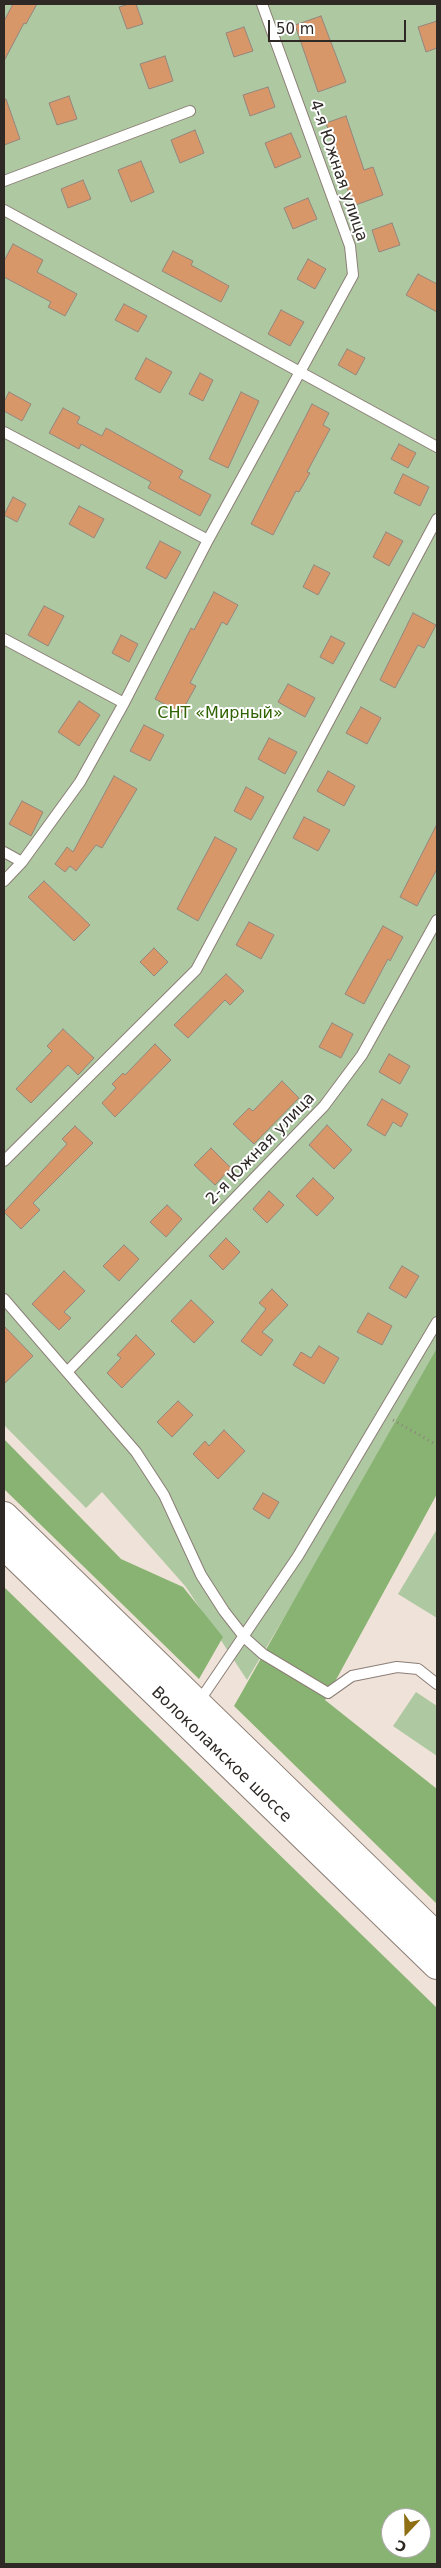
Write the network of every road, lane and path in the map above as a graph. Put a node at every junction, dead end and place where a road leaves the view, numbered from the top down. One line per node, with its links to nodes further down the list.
1 (262, 4): 5 (lane, 4-я Южная улица)
2 (190, 111): 3 (lane)
3 (4, 181)
4 (4, 210): 5 (lane)
5 (302, 371): 7 (lane); 9 (lane, 4-я Южная улица)
6 (4, 432): 9 (lane)
7 (437, 447)
8 (437, 519): 16 (lane)
9 (208, 540): 11 (lane, 4-я Южная улица)
10 (4, 639): 11 (lane)
11 (124, 703): 13 (lane, 4-я Южная улица)
12 (4, 852): 13 (lane)
13 (22, 862): 14 (lane, 4-я Южная улица)
14 (4, 880)
15 (437, 920): 19 (lane, 2-я Южная улица)
16 (4, 1161)
17 (4, 1299): 19 (lane)
18 (437, 1322): 20 (lane)
19 (68, 1371): 24 (lane)
20 (384, 1415): 21 (path); 24 (lane)
21 (437, 1445)
22 (4, 1516): 26 (main road, Волоколамское шоссе)
23 (4, 1545): 26 (main road, Волоколамское шоссе)
24 (245, 1638): 25 (lane); 26 (lane)
25 (437, 1684)
26 (190, 1711): 27 (main road, Волоколамское шоссе); 28 (main road, Волоколамское шоссе)
27 (437, 1937)
28 (437, 1965)

